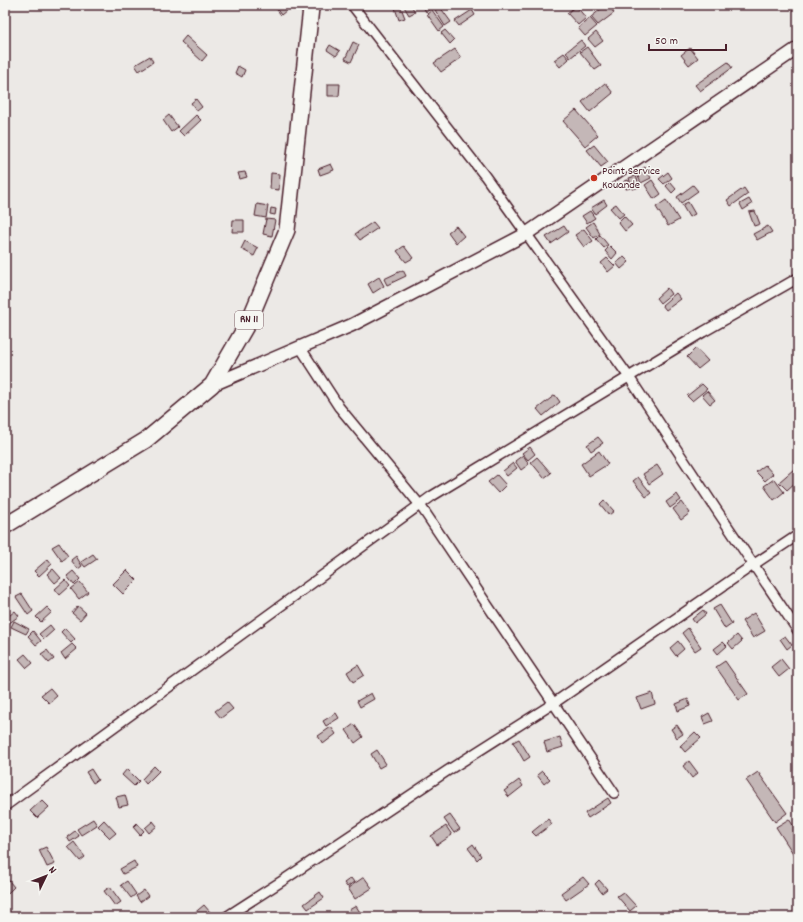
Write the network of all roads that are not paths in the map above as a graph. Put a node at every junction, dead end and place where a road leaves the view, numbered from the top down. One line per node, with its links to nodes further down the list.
1 (313, 5): 8 (main road, RN 11)
2 (352, 5): 4 (street)
3 (798, 48): 4 (street)
4 (526, 234): 6 (street); 7 (street)
5 (798, 278): 7 (street)
6 (300, 347): 8 (street); 9 (street)
7 (629, 377): 9 (street); 12 (street)
8 (212, 385): 10 (main road, RN 11)
9 (420, 505): 14 (street); 16 (street)
10 (5, 526)
11 (798, 536): 12 (street)
12 (754, 565): 13 (street); 14 (street)
13 (798, 631)
14 (554, 703): 15 (street); 17 (street)
15 (614, 793)
16 (5, 806)
17 (226, 917)

